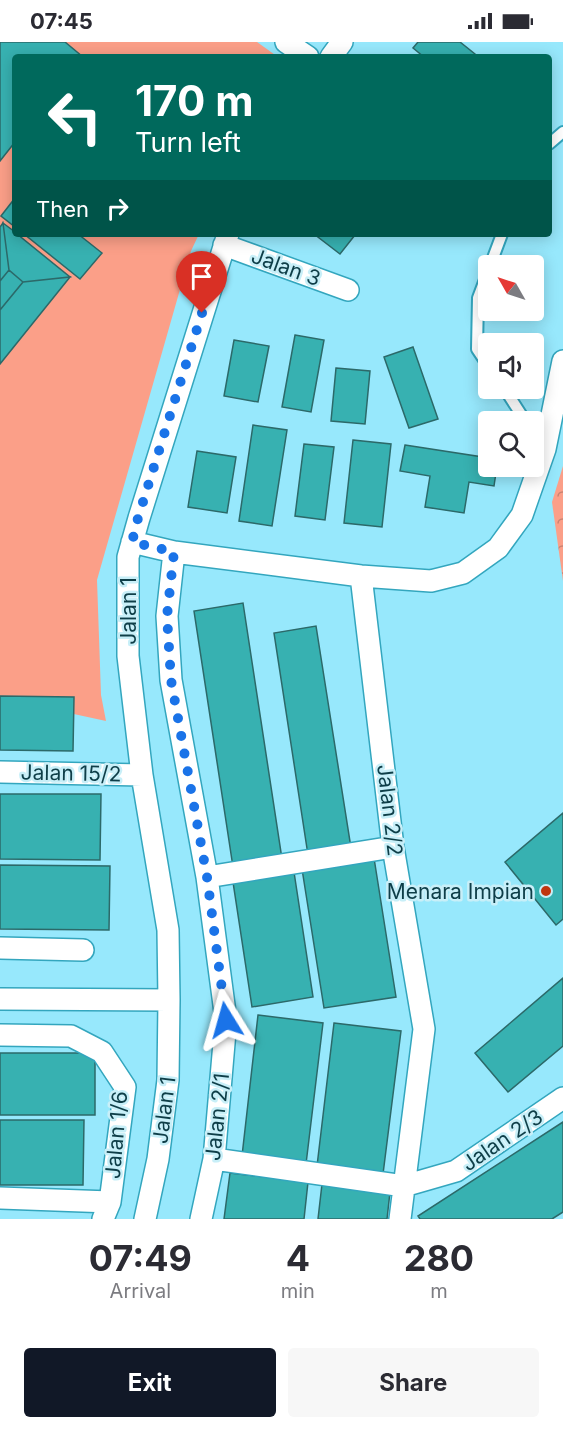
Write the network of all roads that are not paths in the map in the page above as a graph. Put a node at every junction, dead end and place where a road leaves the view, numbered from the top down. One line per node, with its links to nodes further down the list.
1 (286, 42): 2 (street)
2 (304, 54)
3 (501, 237): 5 (lane)
4 (226, 239): 6 (street, Jalan 3); 12 (street, Jalan 1)
5 (494, 255)
6 (348, 290)
7 (478, 298): 8 (lane)
8 (478, 350)
9 (563, 361): 10 (street)
10 (544, 424)
11 (531, 477): 14 (street)
12 (132, 542): 13 (street); 16 (street, Jalan 1)
13 (174, 552): 14 (street); 18 (street, Jalan 2/1)
14 (361, 576): 17 (street, Jalan 2/2)
15 (0, 772): 16 (street, Jalan 15/2)
16 (142, 775): 22 (street, Jalan 1)
17 (393, 847): 18 (street); 26 (street, Jalan 2/2)
18 (207, 877): 25 (street, Jalan 2/1)
19 (0, 948): 20 (street)
20 (83, 950)
21 (0, 999): 22 (street)
22 (170, 1000): 29 (street, Jalan 1)
23 (0, 1035): 28 (street, Jalan 1/6)
24 (563, 1098): 26 (street, Jalan 2/3)
25 (214, 1159): 26 (street); 30 (street, Jalan 2/1)
26 (404, 1186): 31 (street, Jalan 2/2)
27 (0, 1198): 28 (street)
28 (107, 1210)
29 (145, 1219)
30 (201, 1219)
31 (399, 1219)

